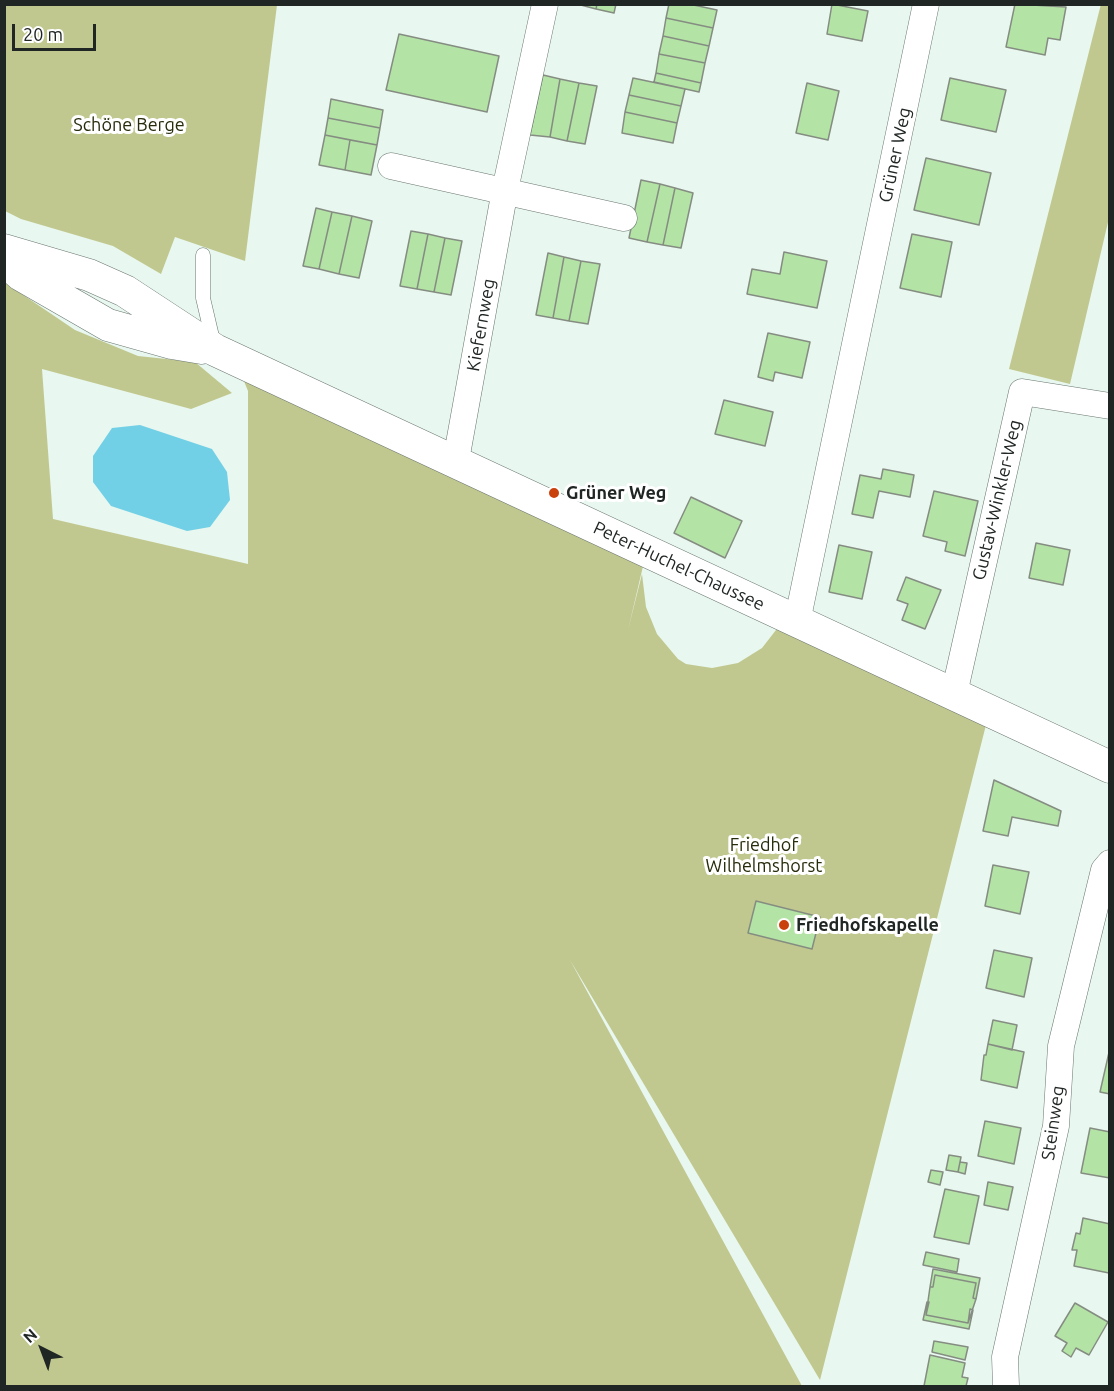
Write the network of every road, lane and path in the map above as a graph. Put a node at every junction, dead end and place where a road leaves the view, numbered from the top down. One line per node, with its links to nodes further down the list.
1 (545, 4): 4 (street, Kiefernweg)
2 (926, 4): 12 (street, Grüner Weg)
3 (391, 166): 4 (street)
4 (505, 190): 5 (street); 11 (street, Kiefernweg)
5 (624, 218)
6 (4, 250): 9 (street)
7 (203, 255): 9 (lane)
8 (4, 260): 9 (street)
9 (215, 350): 11 (street, Peter-Huchel-Chaussee)
10 (1110, 406): 13 (street, Gustav-Winkler-Weg)
11 (456, 460): 12 (street, Peter-Huchel-Chaussee)
12 (797, 622): 13 (street, Peter-Huchel-Chaussee)
13 (954, 694): 14 (street, Peter-Huchel-Chaussee)
14 (1110, 767)
15 (1110, 862): 16 (street, Steinweg)
16 (1006, 1386)

